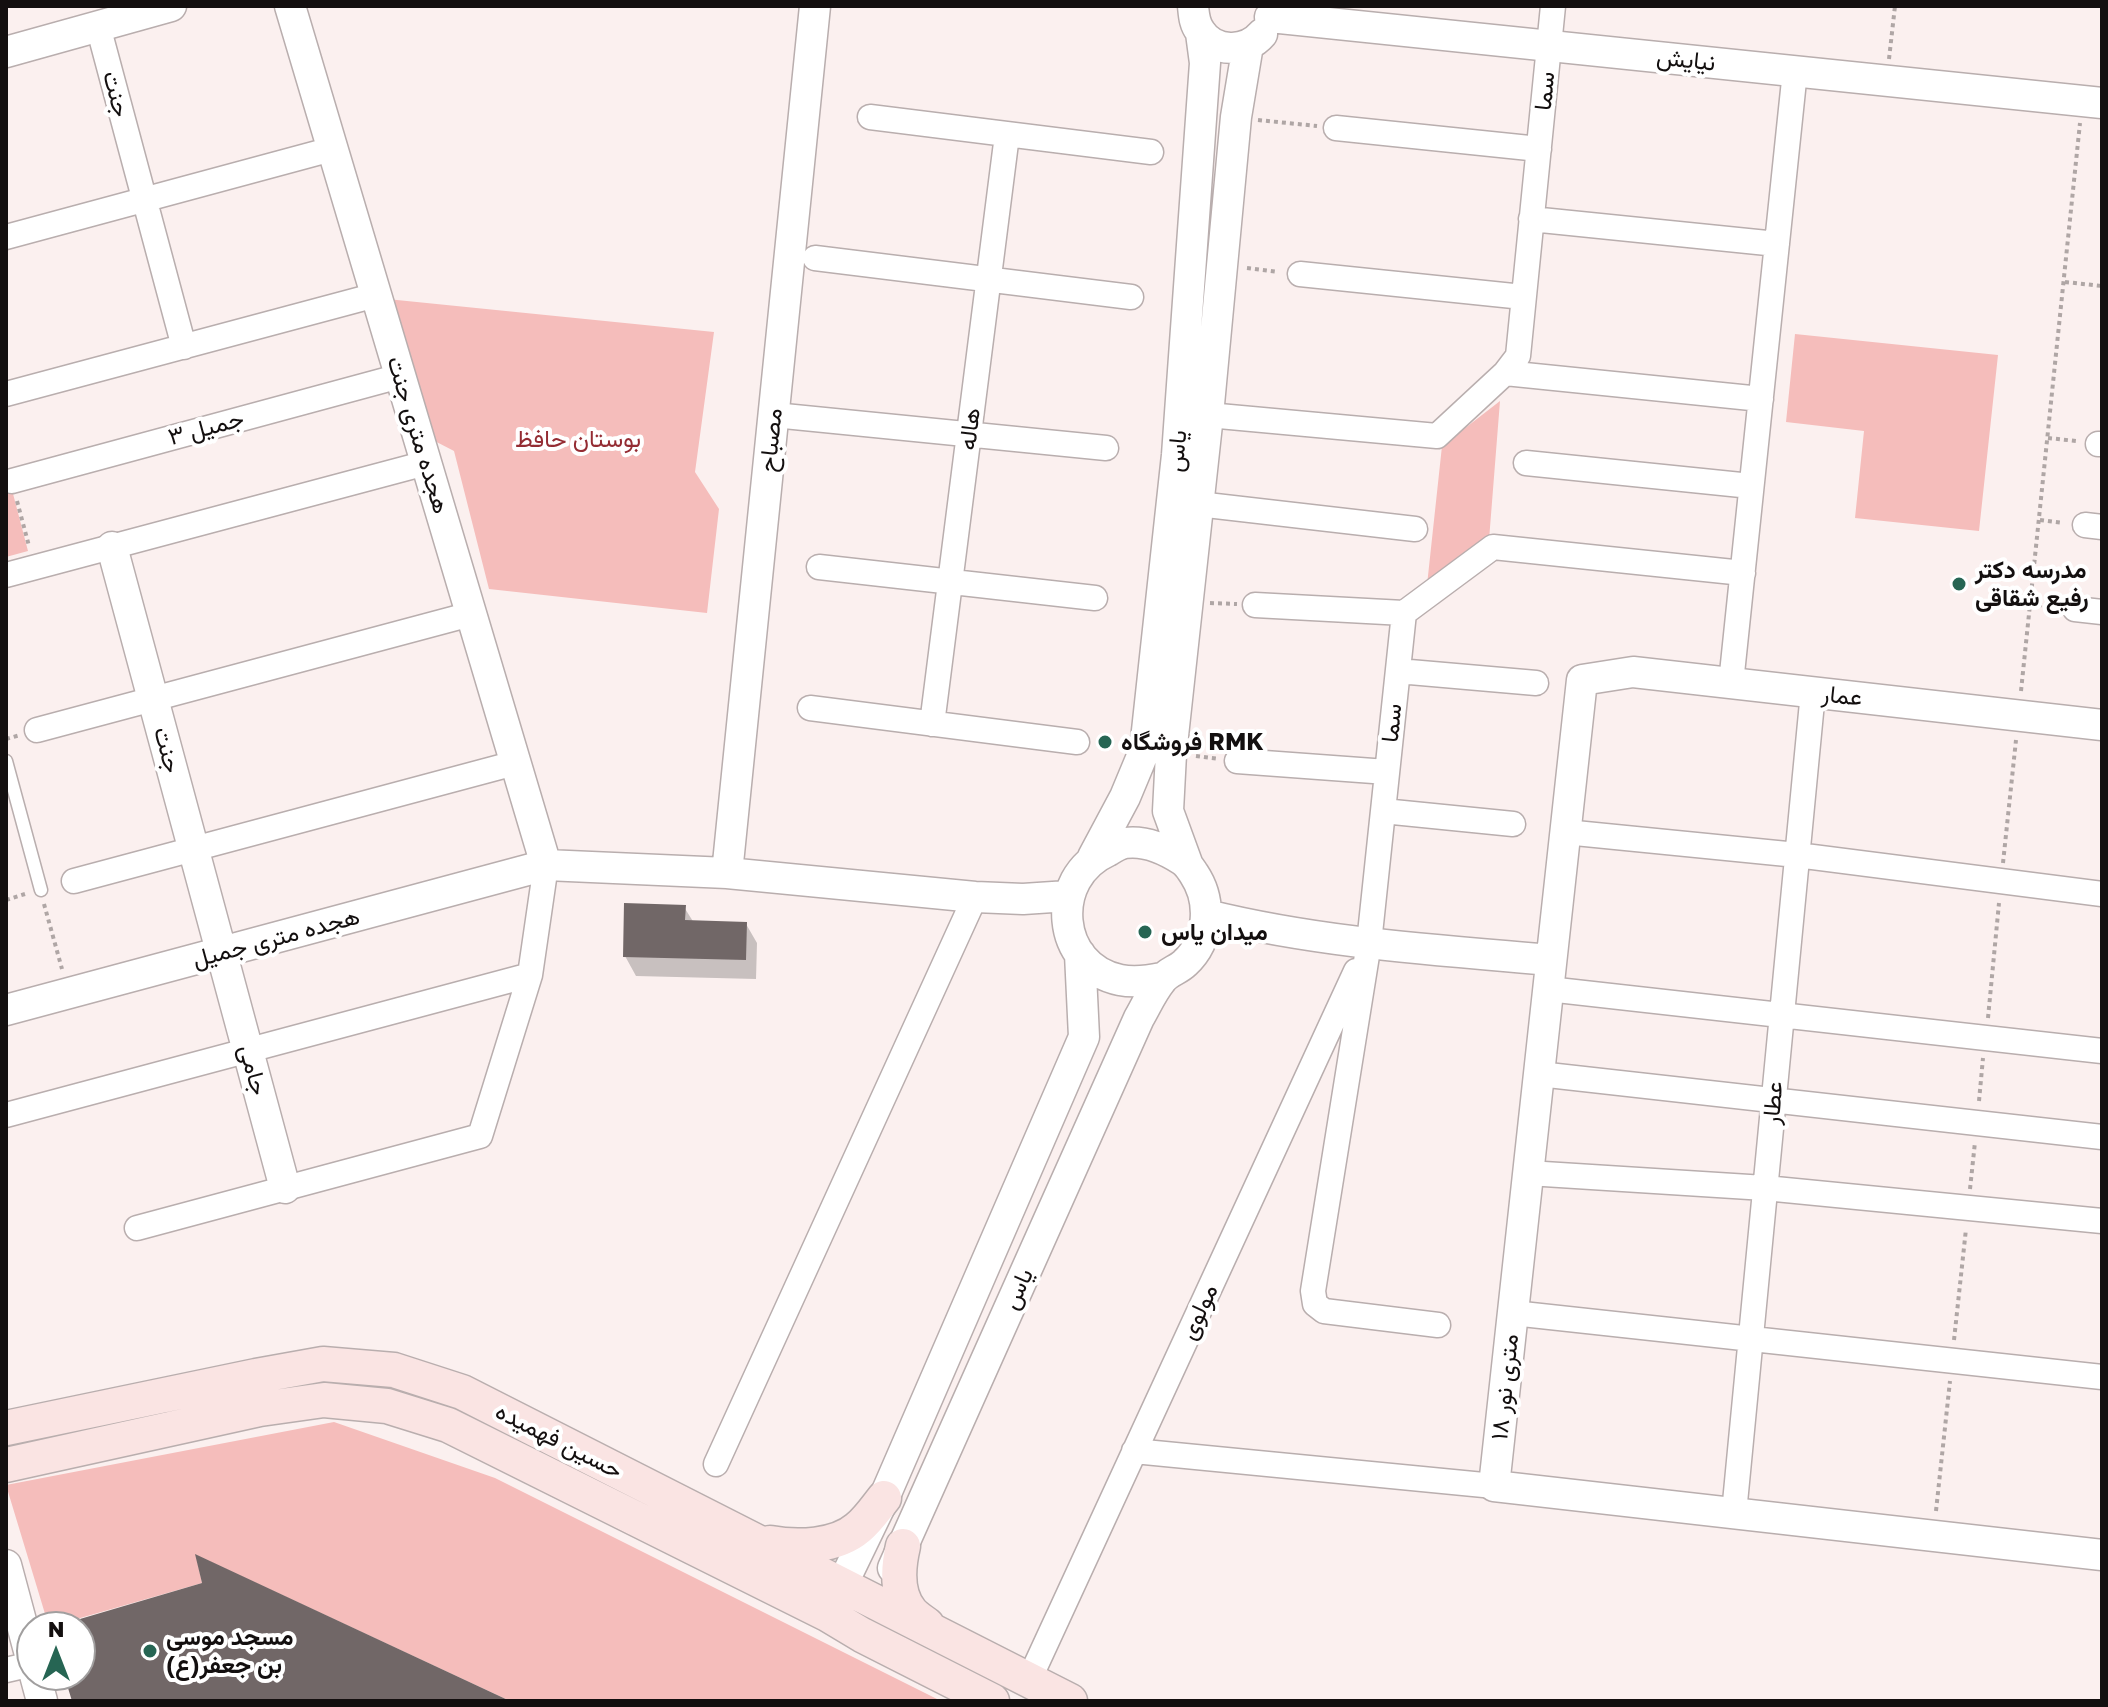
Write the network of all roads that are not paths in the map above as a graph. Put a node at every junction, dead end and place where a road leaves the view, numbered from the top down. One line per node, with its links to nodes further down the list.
1 (171, 6): 7 (street)
2 (290, 6): 16 (street, هجده متری جنت)
3 (815, 6): 34 (street, مصباح)
4 (1553, 6): 9 (street, سما)
5 (1270, 12): 8 (street); 9 (street, نیایش)
6 (1194, 13): 8 (street); 75 (street, یاس)
7 (98, 26): 10 (street); 19 (street, جنت)
8 (1248, 45): 35 (street, یاس)
9 (1549, 46): 11 (street, نیایش); 17 (street, سما)
10 (6, 52)
11 (1795, 71): 12 (street, نیایش); 22 (street)
12 (2092, 102)
13 (870, 117): 15 (street)
14 (1336, 128): 17 (street)
15 (1007, 135): 18 (street); 25 (street, هاله)
16 (332, 149): 19 (street); 26 (street, هجده متری جنت)
17 (1539, 149): 20 (street, سما)
18 (1151, 152)
19 (145, 200): 21 (street); 29 (street, جنت)
20 (1531, 219): 22 (street); 28 (street, سما)
21 (6, 237)
22 (1777, 244): 33 (street)
23 (815, 258): 25 (street)
24 (1300, 274): 28 (street)
25 (989, 278): 27 (street); 36 (street, هاله)
26 (376, 295): 29 (street); 31 (street, هجده متری جنت)
27 (1131, 297)
28 (1523, 297): 30 (street, سما)
29 (184, 347): 32 (street)
30 (1505, 373): 33 (street); 35 (street, سما)
31 (400, 376): 38 (street, هجده متری جنت); 40 (street, جمیل ۳)
32 (6, 394)
33 (1761, 399): 41 (street)
34 (774, 415): 36 (street); 78 (street, مصباح)
35 (1208, 415): 42 (street, یاس)
36 (969, 434): 37 (street); 48 (street, هاله)
37 (1106, 448)
38 (426, 463): 44 (street); 54 (street, هجده متری جنت)
39 (1526, 463): 41 (street)
40 (12, 481)
41 (1751, 486): 46 (street)
42 (1198, 504): 43 (street); 76 (street, یاس)
43 (1415, 529)
44 (112, 547): 47 (street); 60 (street, جنت)
45 (819, 567): 48 (street)
46 (1743, 573): 53 (street); 58 (street)
47 (6, 575)
48 (951, 581): 49 (street); 62 (street, هاله)
49 (1095, 598)
50 (1255, 605): 53 (street)
51 (2075, 609): 52 (street)
52 (2102, 612)
53 (1404, 613): 55 (street, سما)
54 (471, 614): 60 (street); 68 (street, هجده متری جنت)
55 (1398, 671): 57 (street); 69 (street, سما)
56 (1582, 680): 58 (street, عمار); 72 (street, ۱۸ متری نور)
57 (1536, 683)
58 (1731, 683): 59 (street, عمار)
59 (1813, 692): 63 (street, عمار); 74 (street, عطار)
60 (153, 699): 64 (street); 73 (street, جنت)
61 (810, 708): 62 (street)
62 (932, 724): 65 (street)
63 (2102, 725)
64 (37, 730)
65 (1077, 742)
66 (6, 761): 80 (lane)
67 (1237, 761): 69 (street)
68 (515, 763): 73 (street); 77 (street, هجده متری جنت)
69 (1387, 772): 70 (street, سما)
70 (1383, 811): 71 (street); 85 (street, سما)
71 (1513, 824)
72 (1565, 832): 74 (street); 89 (street, ۱۸ متری نور)
73 (194, 849): 79 (street); 86 (street, جنت)
74 (1797, 855): 81 (street); 92 (street, عطار)
75 (1093, 857): 76 (street); 82 (street)
76 (1187, 863): 84 (street)
77 (546, 865): 78 (street); 86 (street, هجده متری جمیل); 88 (street)
78 (727, 873): 83 (street)
79 (74, 881)
80 (41, 890)
81 (2102, 894)
82 (1068, 896): 83 (street); 87 (street)
83 (975, 897): 110 (street)
84 (1207, 915): 85 (street); 90 (street)
85 (1369, 943): 89 (street); 105 (street, سما); 109 (street, مولوی)
86 (221, 952): 91 (street, هجده متری جمیل); 93 (street, جامی)
87 (1080, 954): 90 (street); 113 (street, یاس)
88 (530, 975): 93 (street); 100 (street)
89 (1550, 975): 92 (street); 95 (street, ۱۸ متری نور)
90 (1162, 978): 116 (street, یاس)
91 (6, 1010)
92 (1782, 1015): 94 (street); 96 (street, عطار)
93 (248, 1051): 97 (street); 100 (street, جامی)
94 (2102, 1051)
95 (1539, 1074): 96 (street); 99 (street, ۱۸ متری نور)
96 (1774, 1099): 98 (street); 101 (street, عطار)
97 (6, 1115)
98 (2102, 1137)
99 (1528, 1173): 101 (street); 104 (street, ۱۸ متری نور)
100 (285, 1188): 103 (street)
101 (1765, 1188): 102 (street); 106 (street, عطار)
102 (2102, 1221)
103 (137, 1228)
104 (1513, 1313): 106 (street); 112 (street, ۱۸ متری نور)
105 (1438, 1325)
106 (1751, 1338): 107 (street); 114 (street, عطار)
107 (2102, 1377)
108 (6, 1428): 115 (main road, حسین فهمیده)
109 (1134, 1451): 112 (street); 124 (street, مولوی)
110 (716, 1464)
111 (6, 1465): 119 (main road, حسین فهمیده)
112 (1494, 1486): 114 (street)
113 (884, 1498): 115 (main road); 119 (street, یاس)
114 (1734, 1513): 117 (street)
115 (751, 1538): 119 (main road, حسین فهمیده)
116 (903, 1546): 120 (street, یاس); 122 (main road)
117 (2102, 1555)
118 (6, 1565): 121 (street)
119 (835, 1599): 120 (main road, حسین فهمیده); 123 (main road, حسین فهمیده)
120 (878, 1603): 122 (main road, حسین فهمیده); 123 (main road)
121 (18, 1611)
122 (937, 1633): 124 (main road, حسین فهمیده)
123 (862, 1635): 125 (main road, حسین فهمیده)
124 (1029, 1680): 126 (main road, حسین فهمیده)
125 (992, 1701)
126 (1070, 1701)

